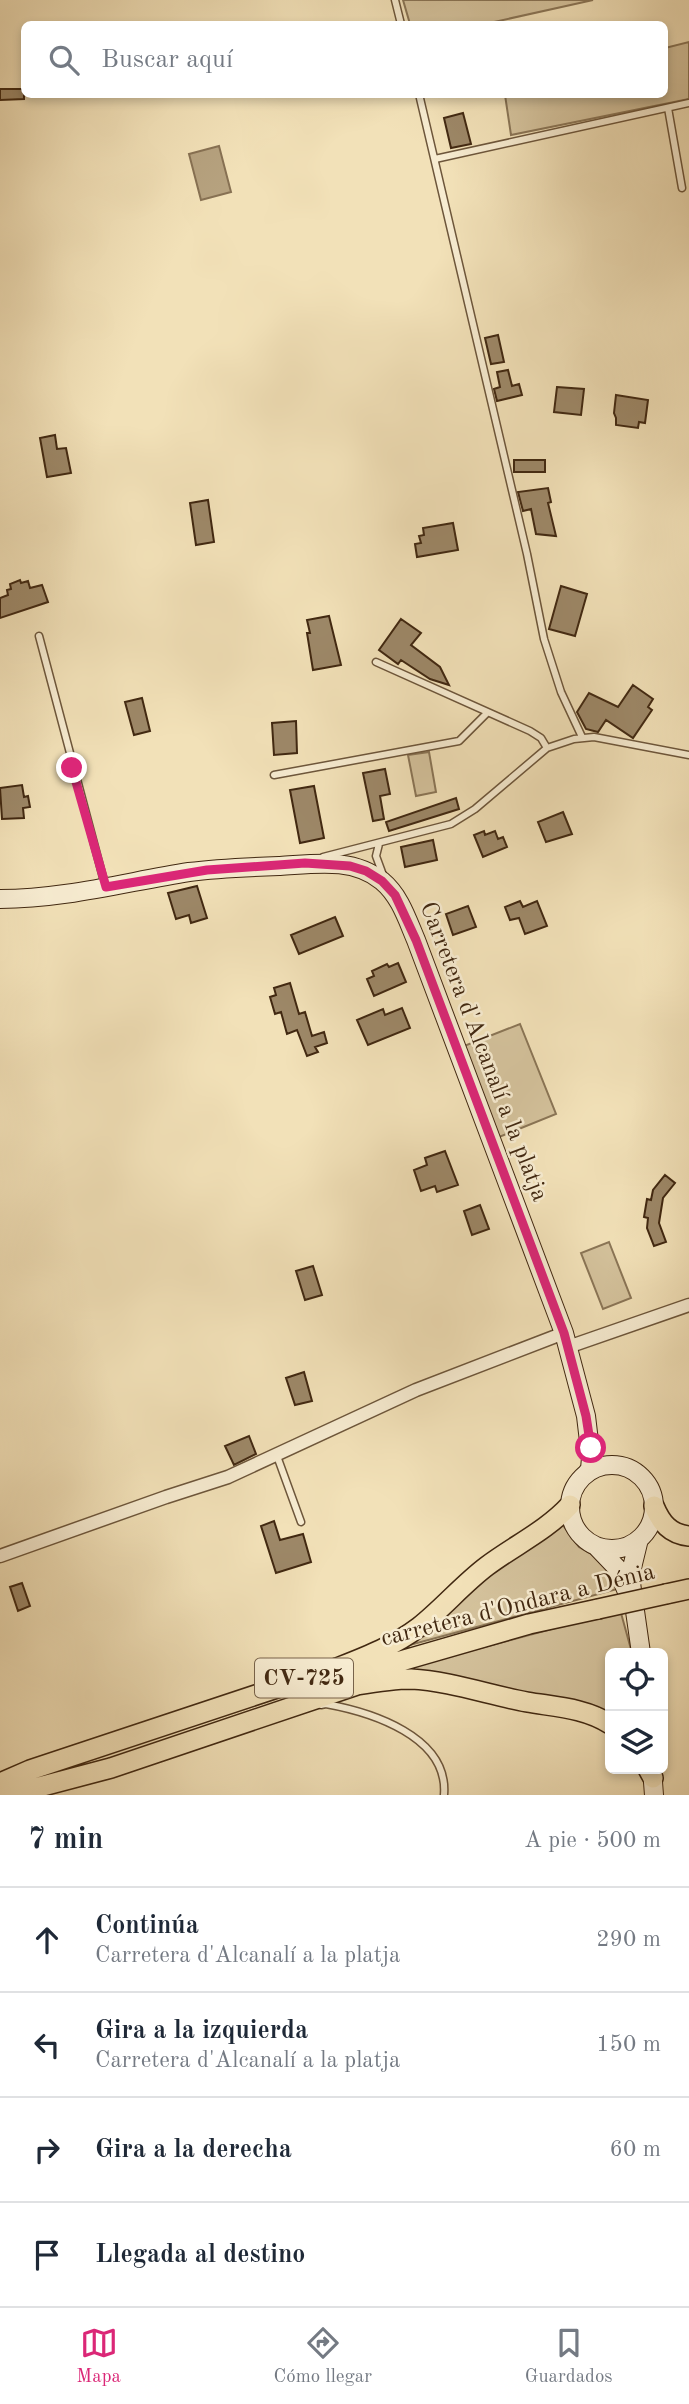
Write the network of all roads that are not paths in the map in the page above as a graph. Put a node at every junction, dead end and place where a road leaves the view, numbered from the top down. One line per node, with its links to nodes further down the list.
1 (395, 0): 2 (lane)
2 (400, 21)
3 (420, 98): 6 (lane)
4 (689, 103): 5 (lane)
5 (668, 108): 6 (lane); 7 (lane)
6 (435, 159): 11 (lane)
7 (682, 188)
8 (38, 636): 17 (lane)
9 (376, 662): 10 (lane)
10 (487, 713): 12 (lane); 14 (lane)
11 (582, 737): 12 (lane); 13 (lane)
12 (547, 748): 15 (lane)
13 (689, 755)
14 (274, 775)
15 (379, 844): 16 (lane); 18 (lane)
16 (282, 866): 17 (main road, Carretera d'Alcanalí a la platja); 18 (main road, Carretera d'Alcanalí a la platja)
17 (106, 887): 19 (main road, Carretera d'Alcanalí a la platja)
18 (395, 895): 21 (main road, Carretera d'Alcanalí a la platja)
19 (0, 898)
20 (689, 1305): 21 (street)
21 (566, 1340): 22 (main road, Carretera d'Alcanalí a la platja); 23 (street)
22 (586, 1416): 24 (main road, Carretera d'Alcanalí a la platja); 25 (main road, Carretera d'Alcanalí a la platja)
23 (277, 1456): 28 (lane); 32 (street)
24 (621, 1466): 25 (main road); 27 (main road)
25 (586, 1474): 26 (main road)
26 (570, 1505): 31 (main road); 38 (main road, CV-725)
27 (654, 1506): 29 (main road); 30 (main road)
28 (302, 1522)
29 (689, 1536)
30 (639, 1539): 31 (main road); 34 (main road)
31 (596, 1546): 34 (main road)
32 (0, 1556)
33 (689, 1589): 38 (main road, carretera d'Ondara a Dénia / CV-725, bridge)
34 (635, 1619): 35 (main road)
35 (640, 1648)
36 (605, 1721): 37 (main road, CV-725)
37 (111, 1768): 39 (main road, CV-725); 40 (lane)
38 (0, 1784)
39 (9, 1795)
40 (444, 1795)

